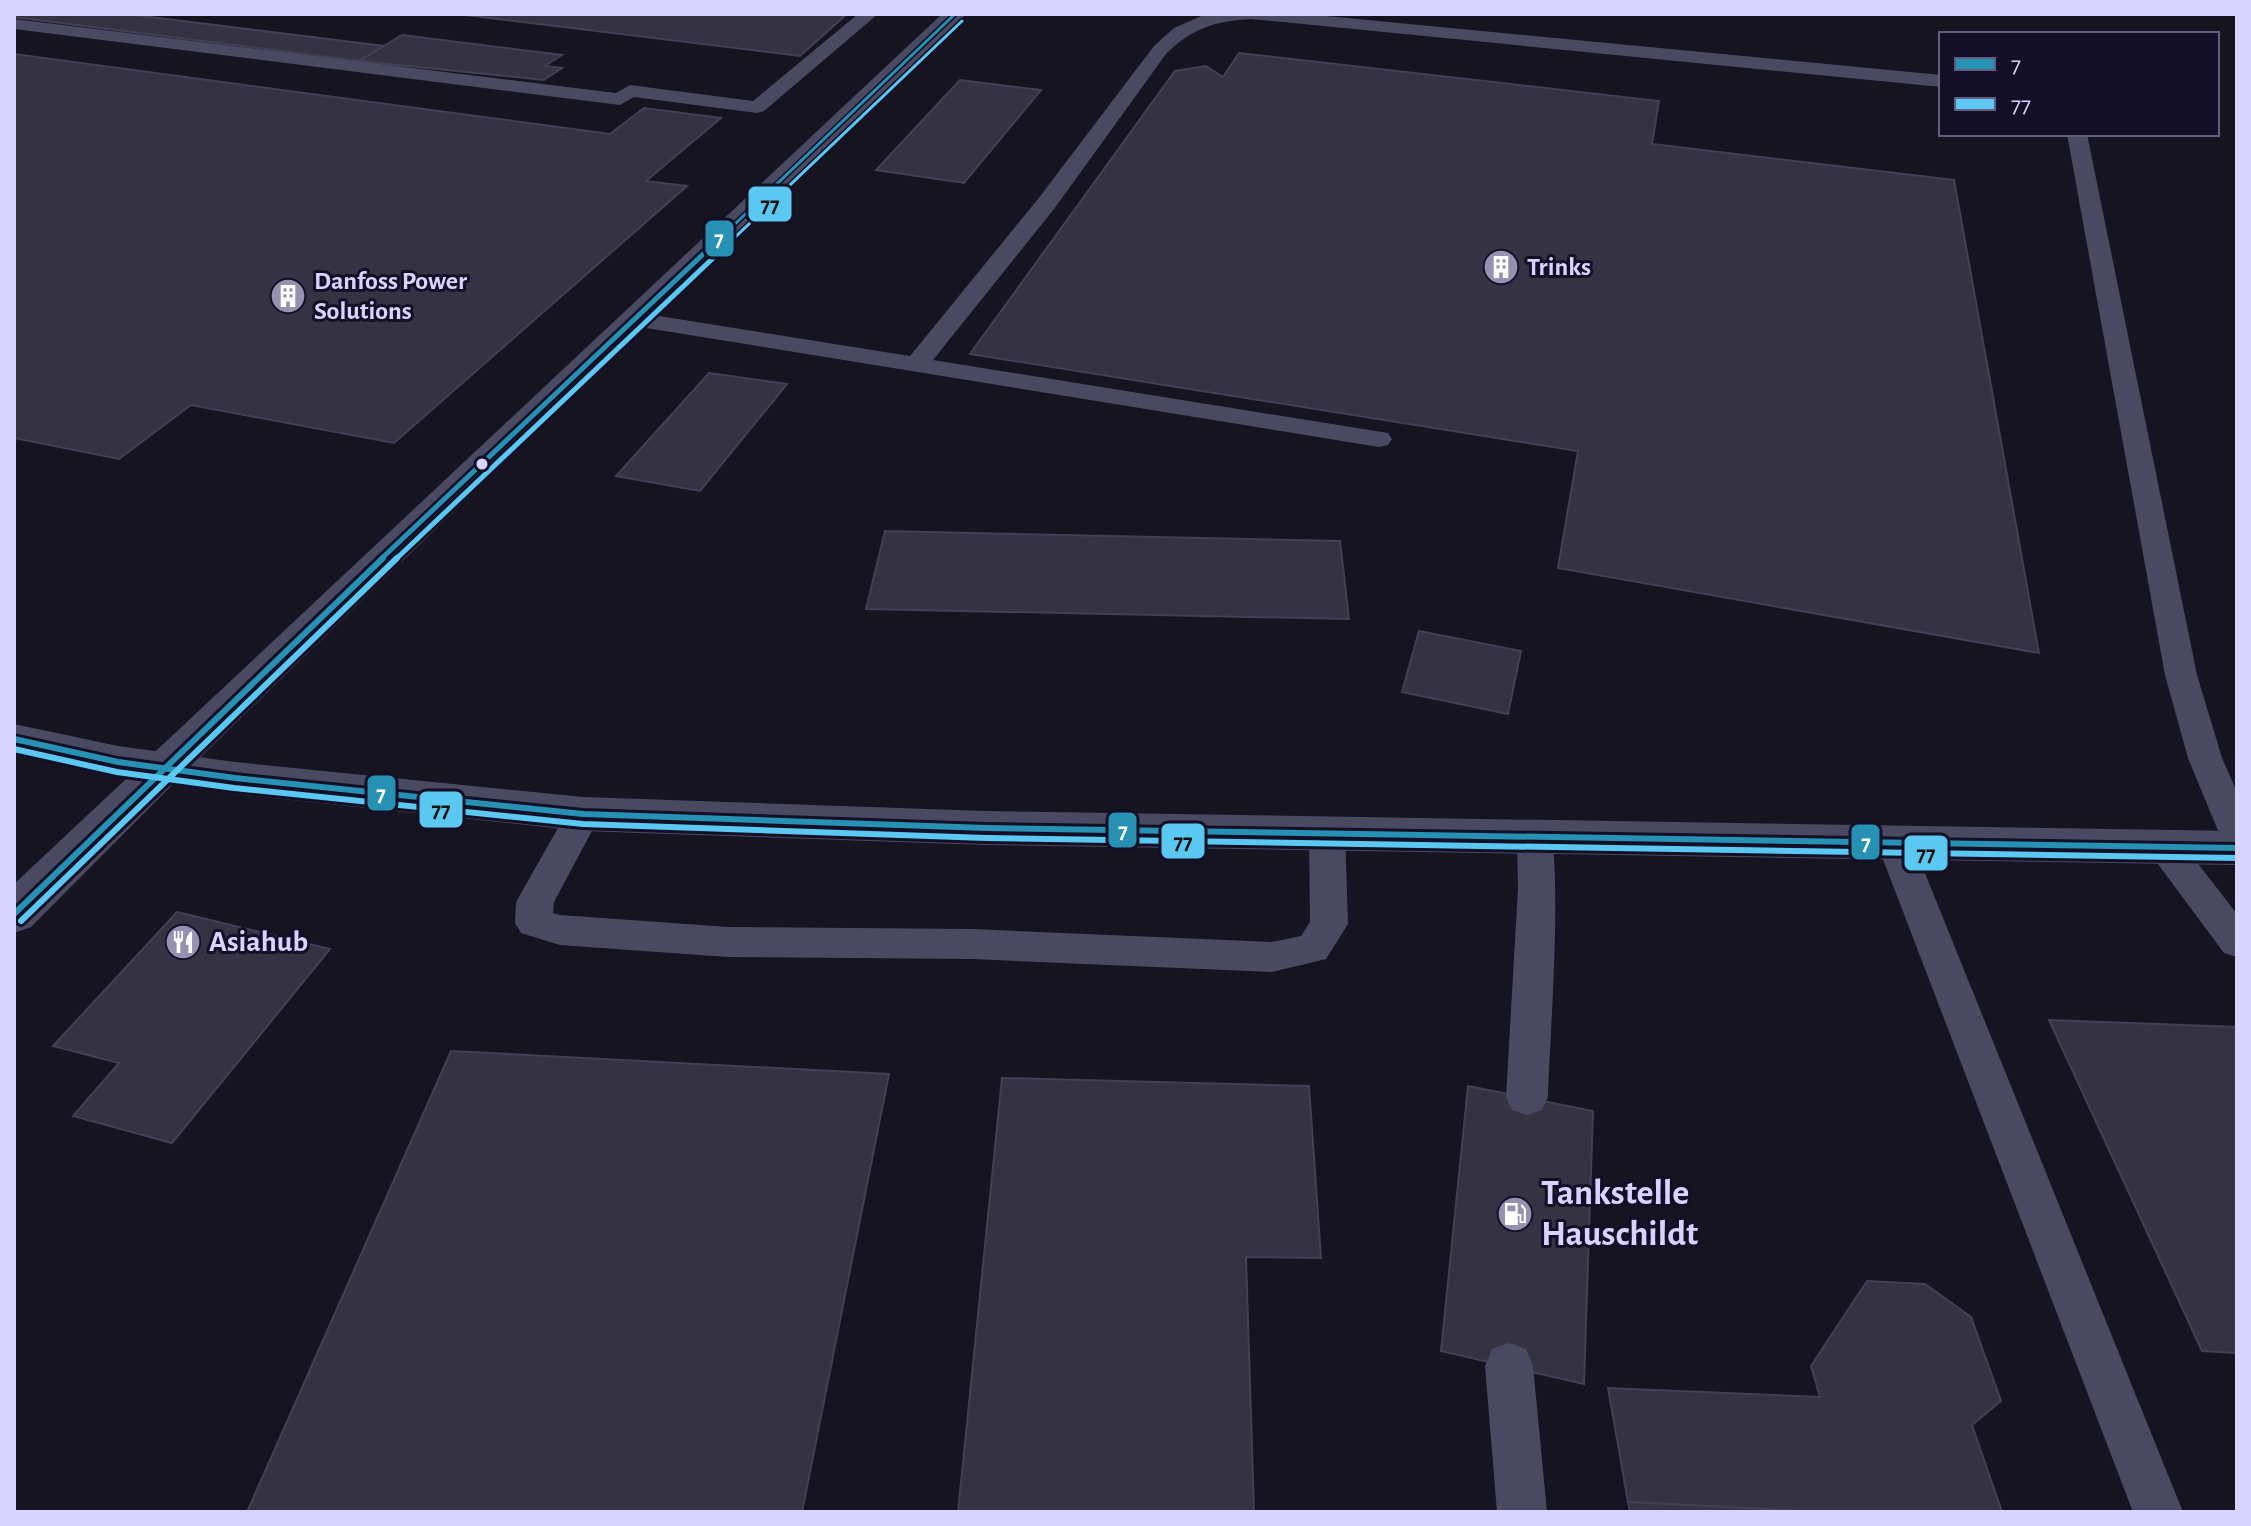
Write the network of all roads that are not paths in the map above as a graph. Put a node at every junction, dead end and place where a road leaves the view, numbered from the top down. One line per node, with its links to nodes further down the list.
1 (869, 14): 3 (lane)
2 (955, 14): 6 (street)
3 (14, 24)
4 (1939, 81): 7 (lane)
5 (2077, 136): 13 (lane)
6 (634, 319): 7 (lane); 10 (street)
7 (916, 365): 8 (lane)
8 (1379, 439)
9 (14, 739): 10 (street)
10 (162, 768): 11 (street); 18 (street)
11 (583, 814): 12 (street); 12 (lane)
12 (1327, 832): 14 (street)
13 (2237, 833)
14 (1535, 836): 15 (street); 20 (lane)
15 (1894, 841): 16 (street); 23 (lane)
16 (2165, 847): 17 (street); 19 (lane)
17 (2237, 848)
18 (14, 914)
19 (2237, 942)
20 (1527, 1097)
21 (1509, 1366): 22 (lane)
22 (1522, 1512)
23 (2158, 1512)

